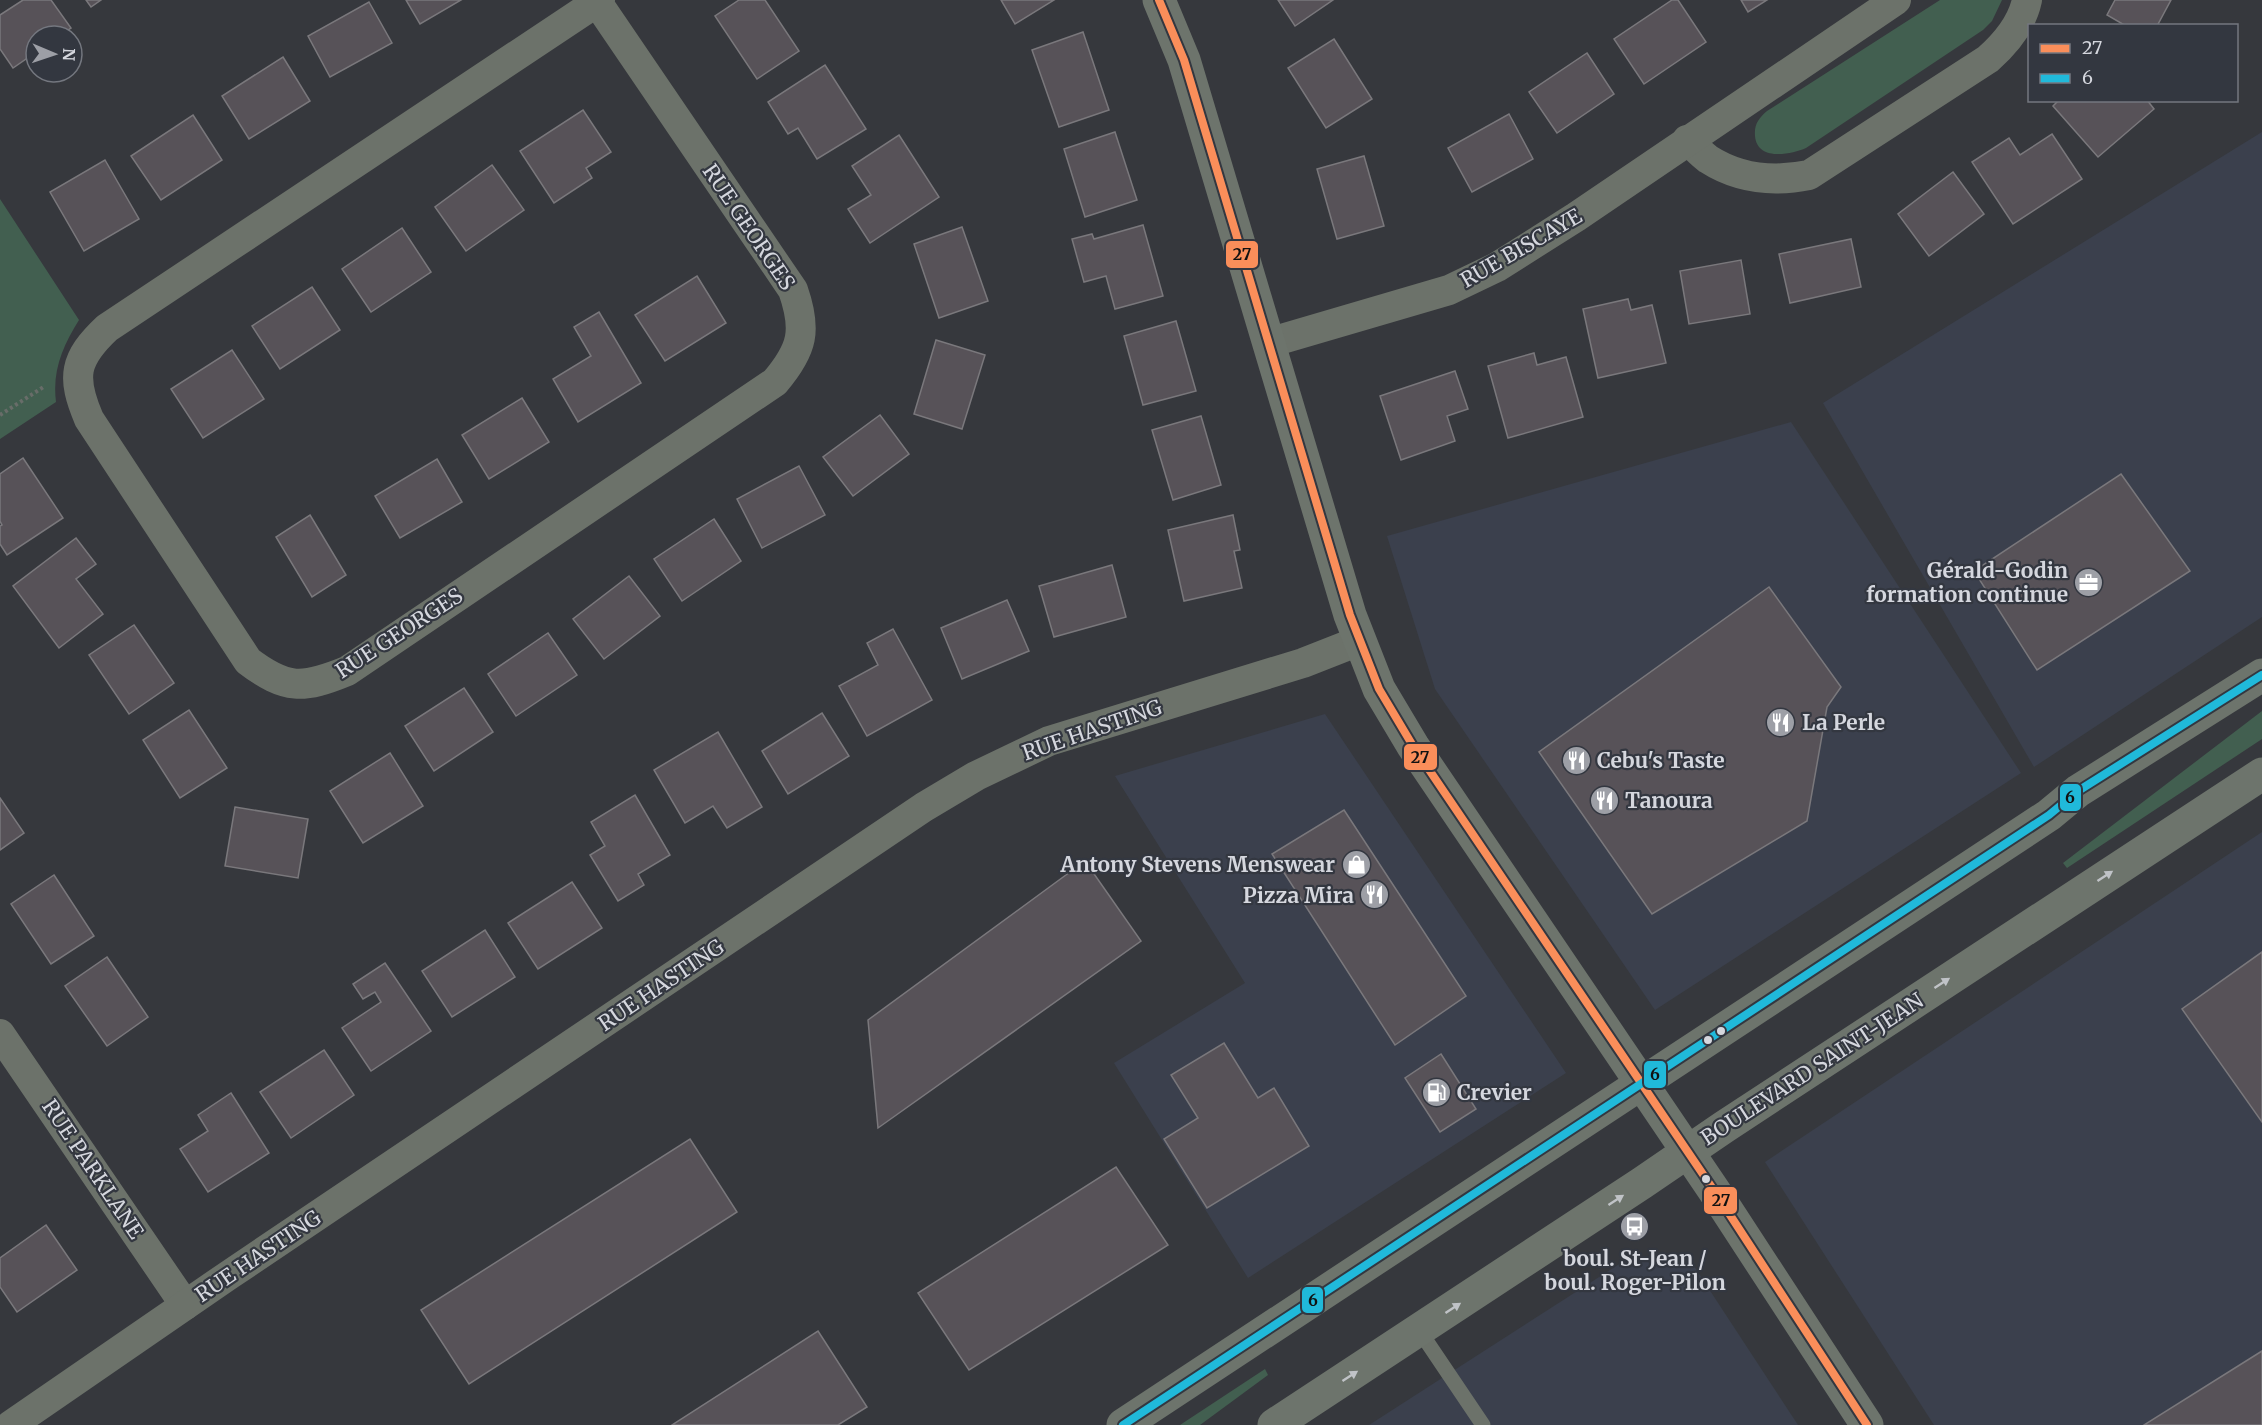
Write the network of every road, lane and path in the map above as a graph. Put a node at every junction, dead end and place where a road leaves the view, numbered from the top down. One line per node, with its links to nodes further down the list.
1 (1159, 0): 6 (main road)
2 (1896, 0): 5 (street, RUE BISCAYE)
3 (2027, 0): 5 (street)
4 (598, 1): 7 (street, RUE GEORGES); 7 (street, RUE GEORGES)
5 (1687, 140): 6 (street, RUE BISCAYE)
6 (1268, 343): 9 (main road)
7 (78, 370): 8 (path)
8 (0, 415)
9 (1359, 641): 13 (main road); 15 (street, RUE HASTING)
10 (2262, 675): 13 (main road)
11 (2262, 774): 14 (main road, BOULEVARD SAINT-JEAN, one-way to 11)
12 (0, 1034): 15 (street, RUE PARKLANE)
13 (1642, 1083): 14 (main road); 18 (main road)
14 (1687, 1151): 16 (main road, BOULEVARD SAINT-JEAN, one-way to 14); 21 (main road)
15 (185, 1305): 17 (street, RUE HASTING)
16 (1419, 1330): 19 (main road, BOULEVARD SAINT-JEAN, one-way to 16); 20 (lane)
17 (10, 1425)
18 (1123, 1425)
19 (1274, 1425)
20 (1483, 1425)
21 (1867, 1425)

